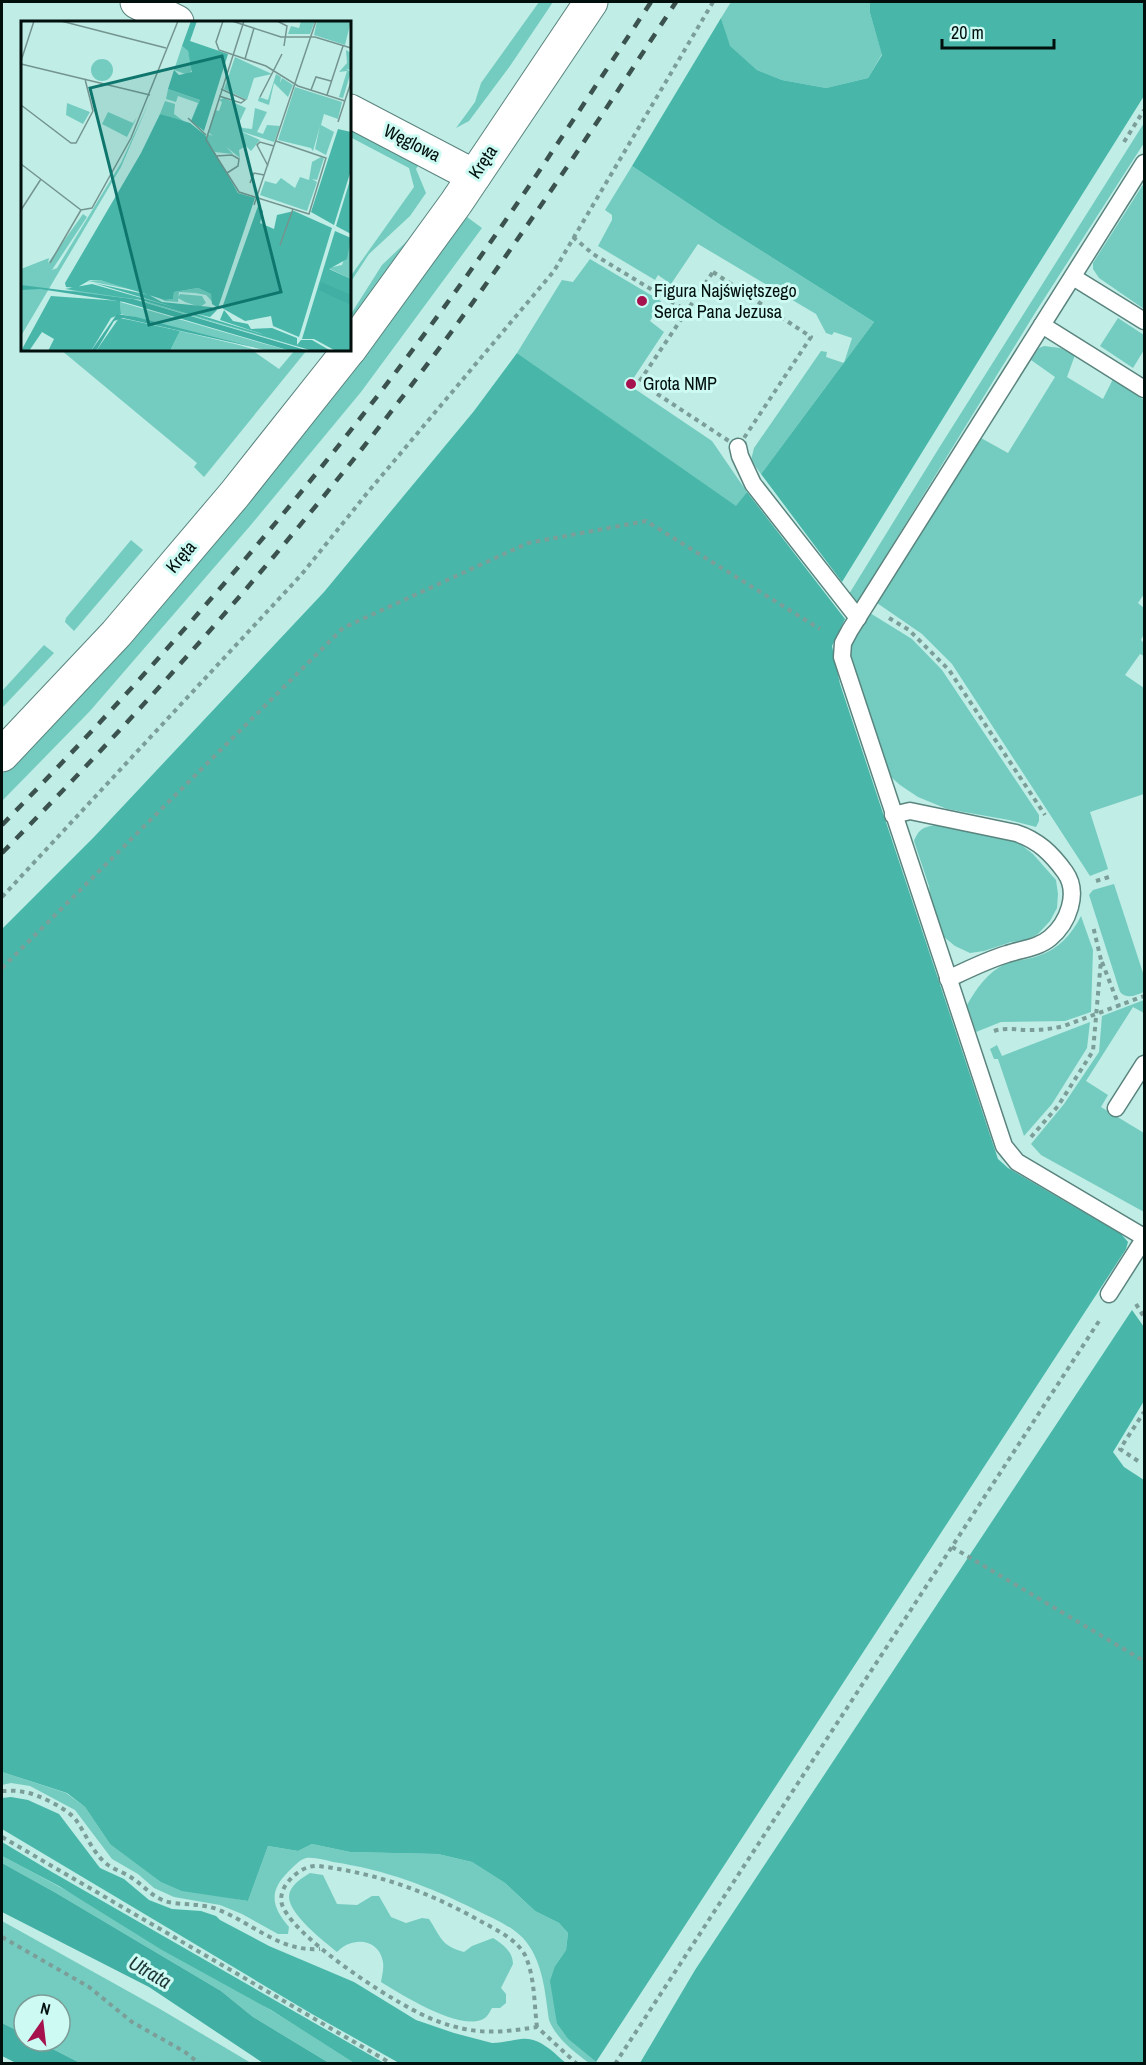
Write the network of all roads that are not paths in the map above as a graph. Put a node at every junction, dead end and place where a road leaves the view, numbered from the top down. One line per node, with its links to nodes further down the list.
1 (137, 2): 3 (street)
2 (591, 2): 6 (street, Kręta)
3 (175, 21)
4 (351, 112): 6 (street, Węglowa)
5 (1144, 163): 7 (lane)
6 (474, 176): 10 (street, Kręta)
7 (1073, 276): 8 (lane); 9 (lane)
8 (1144, 321)
9 (1042, 325): 12 (lane); 14 (lane)
10 (351, 346)
11 (347, 351): 15 (street, Kręta)
12 (1144, 389)
13 (738, 447): 14 (lane)
14 (858, 618): 16 (lane)
15 (2, 755)
16 (893, 815): 17 (lane); 17 (lane)
17 (948, 979): 20 (lane)
18 (1144, 1065): 19 (lane)
19 (1116, 1108)
20 (1144, 1238): 21 (lane)
21 (1109, 1294)

